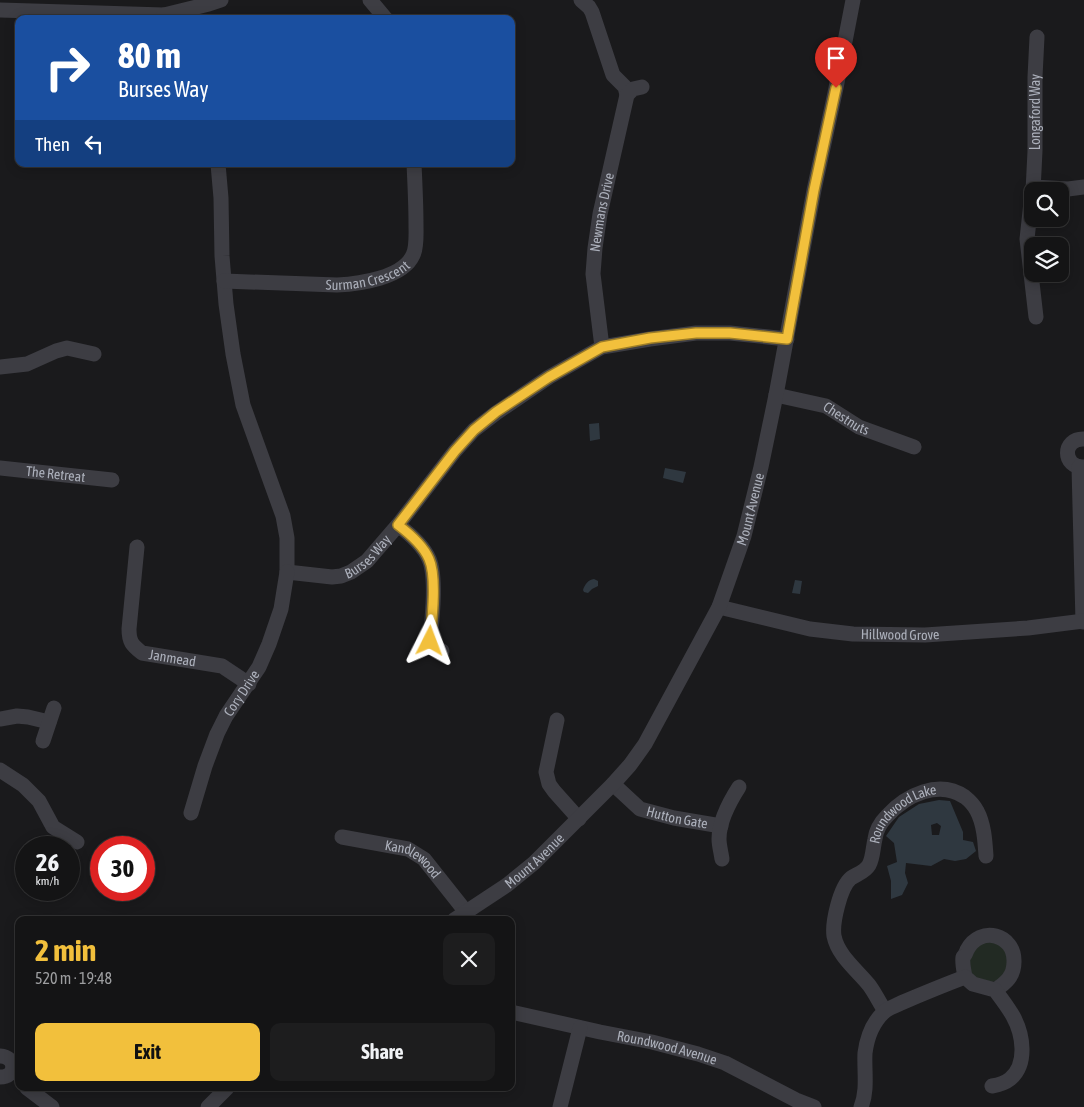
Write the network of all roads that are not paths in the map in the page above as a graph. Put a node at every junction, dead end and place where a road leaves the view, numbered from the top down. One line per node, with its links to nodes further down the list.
1 (221, 0): 5 (street)
2 (370, 0): 9 (street)
3 (581, 0): 12 (street)
4 (853, 0): 21 (street, Mount Avenue)
5 (191, 4): 8 (street)
6 (0, 10): 7 (street)
7 (118, 15)
8 (169, 15)
9 (383, 15)
10 (1036, 37): 15 (street, Longaford Way)
11 (642, 87): 12 (street)
12 (627, 95): 22 (street, Newmans Drive)
13 (218, 167): 19 (street)
14 (414, 167): 19 (street, Surman Crescent)
15 (1033, 182)
16 (1084, 187): 17 (street)
17 (1069, 189)
18 (1028, 227): 20 (street, Longaford Way)
19 (224, 281): 33 (street)
20 (1036, 318)
21 (787, 339): 22 (street, Burses Way); 25 (street, Mount Avenue)
22 (602, 347): 31 (street, Burses Way)
23 (94, 354): 24 (street)
24 (0, 367)
25 (776, 395): 27 (street, Chestnuts); 34 (street, Mount Avenue)
26 (1084, 439): 28 (street)
27 (914, 447)
28 (1082, 467): 35 (street)
29 (0, 468): 30 (street, The Retreat)
30 (112, 480)
31 (398, 525): 33 (street, Burses Way); 36 (street)
32 (136, 547): 37 (street, Janmead)
33 (287, 572): 37 (street, Cory Drive)
34 (719, 607): 35 (street, Hillwood Grove); 42 (street, Mount Avenue)
35 (1084, 621)
36 (442, 651)
37 (249, 684): 44 (street, Cory Drive)
38 (0, 719): 40 (street)
39 (557, 720): 45 (street)
40 (43, 741)
41 (0, 770): 47 (street)
42 (613, 784): 45 (street, Mount Avenue); 46 (street, Hutton Gate)
43 (739, 787): 46 (street, Hutton Gate)
44 (191, 813)
45 (579, 819): 51 (street, Mount Avenue)
46 (721, 826): 50 (street, Hutton Gate)
47 (67, 836)
48 (342, 837): 51 (street, Kandlewood)
49 (986, 856): 54 (street, Roundwood Lake)
50 (722, 858)
51 (460, 916)
52 (965, 977): 53 (street); 53 (street); 54 (street)
53 (995, 990): 59 (street)
54 (885, 1011): 66 (street)
55 (515, 1013): 56 (street, Roundwood Avenue)
56 (580, 1028): 64 (street); 65 (street, Roundwood Avenue)
57 (0, 1056): 58 (street)
58 (10, 1077)
59 (992, 1086)
60 (31, 1091): 62 (street)
61 (224, 1091): 63 (street)
62 (52, 1107)
63 (208, 1107)
64 (560, 1107)
65 (814, 1107)
66 (861, 1107)

